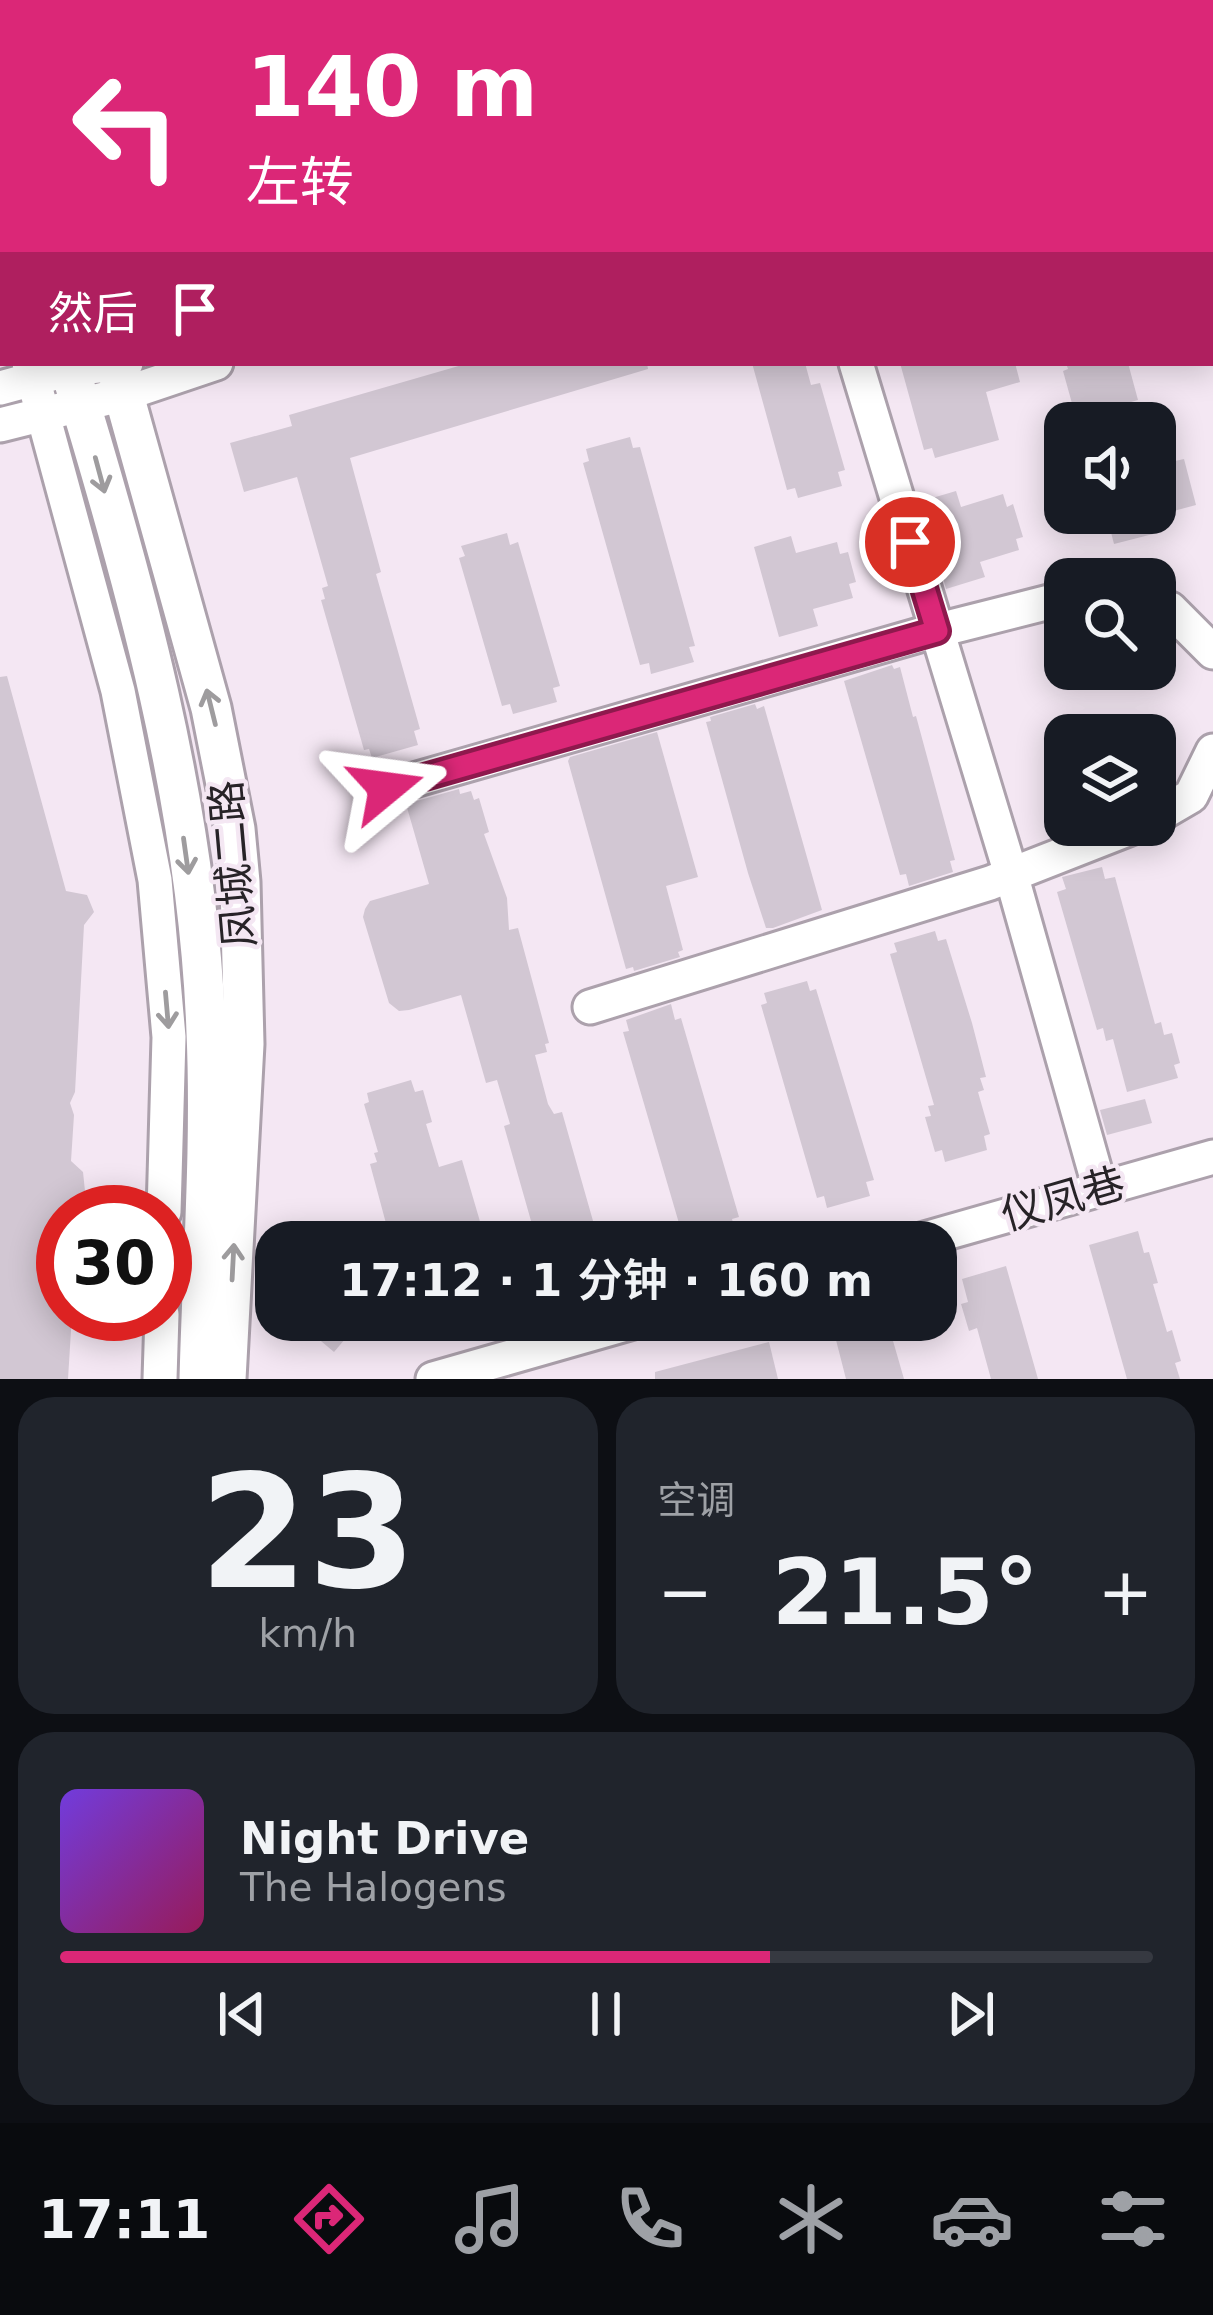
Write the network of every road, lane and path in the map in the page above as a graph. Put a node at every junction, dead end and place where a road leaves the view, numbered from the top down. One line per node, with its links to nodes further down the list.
1 (184, 366): 3 (street)
2 (857, 366): 9 (street)
3 (120, 372): 4 (street); 25 (main road, 凤城二路, one-way to 3)
4 (54, 382): 5 (street); 6 (street); 18 (street, one-way to 18); 24 (main road, 凤城二路, one-way to 24)
5 (0, 388)
6 (0, 425)
7 (1044, 603): 9 (street)
8 (1176, 615): 10 (street)
9 (937, 631): 12 (street); 15 (street)
10 (1213, 652)
11 (1213, 751): 13 (street)
12 (386, 788)
13 (1176, 805)
14 (1084, 846): 15 (street)
15 (1011, 874): 16 (street); 19 (street)
16 (590, 1007)
17 (1213, 1156): 19 (street, 仪凤巷)
18 (165, 1185)
19 (1100, 1189): 20 (street, 仪凤巷)
20 (957, 1230)
21 (161, 1341): 23 (street)
22 (567, 1341): 26 (street)
23 (160, 1379)
24 (199, 1379)
25 (226, 1379)
26 (434, 1379)

